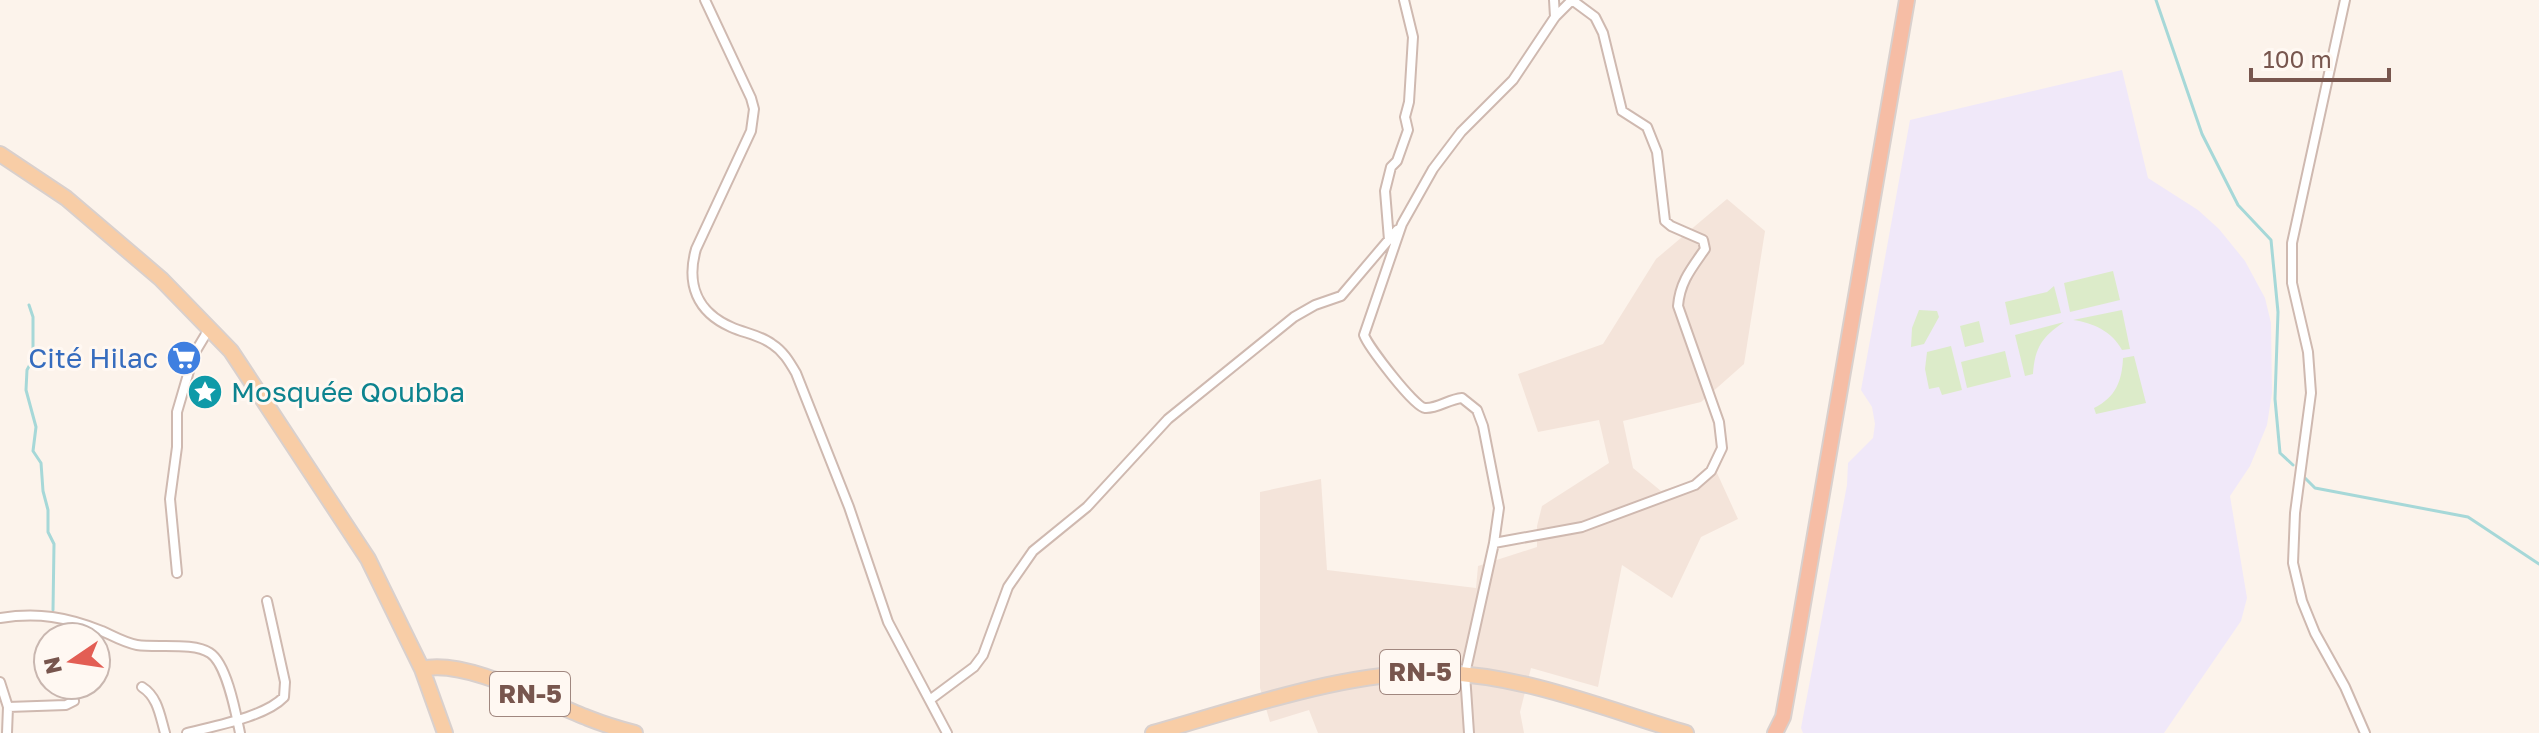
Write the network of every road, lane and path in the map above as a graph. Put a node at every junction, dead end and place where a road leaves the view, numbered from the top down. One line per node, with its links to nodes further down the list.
1 (705, 0): 20 (street)
2 (1404, 0): 10 (street)
3 (1554, 0): 7 (street)
4 (1572, 0): 7 (street); 12 (street)
5 (1907, 0): 23 (highway)
6 (2345, 0): 37 (street)
7 (1555, 17): 9 (street)
8 (0, 154): 11 (main road)
9 (1402, 224): 10 (street); 12 (street)
10 (1389, 240): 20 (street)
11 (209, 329): 13 (street); 16 (main road)
12 (1494, 543): 17 (street)
13 (177, 573)
14 (267, 601): 24 (street)
15 (0, 618): 24 (street)
16 (422, 669): 29 (main road); 30 (main road, RN-5)
17 (1465, 674): 32 (main road, RN-5); 33 (street); 34 (main road, RN-5)
18 (0, 682): 22 (street)
19 (142, 687): 26 (street)
20 (931, 699): 31 (street)
21 (74, 701): 22 (street)
22 (8, 707): 25 (street)
23 (1783, 717): 35 (highway); 36 (highway)
24 (237, 719): 27 (street); 28 (street)
25 (7, 733)
26 (165, 733)
27 (187, 733)
28 (240, 733)
29 (445, 733)
30 (635, 733)
31 (947, 733)
32 (1153, 733)
33 (1469, 733)
34 (1686, 733)
35 (1775, 733)
36 (1785, 733)
37 (2365, 733)

